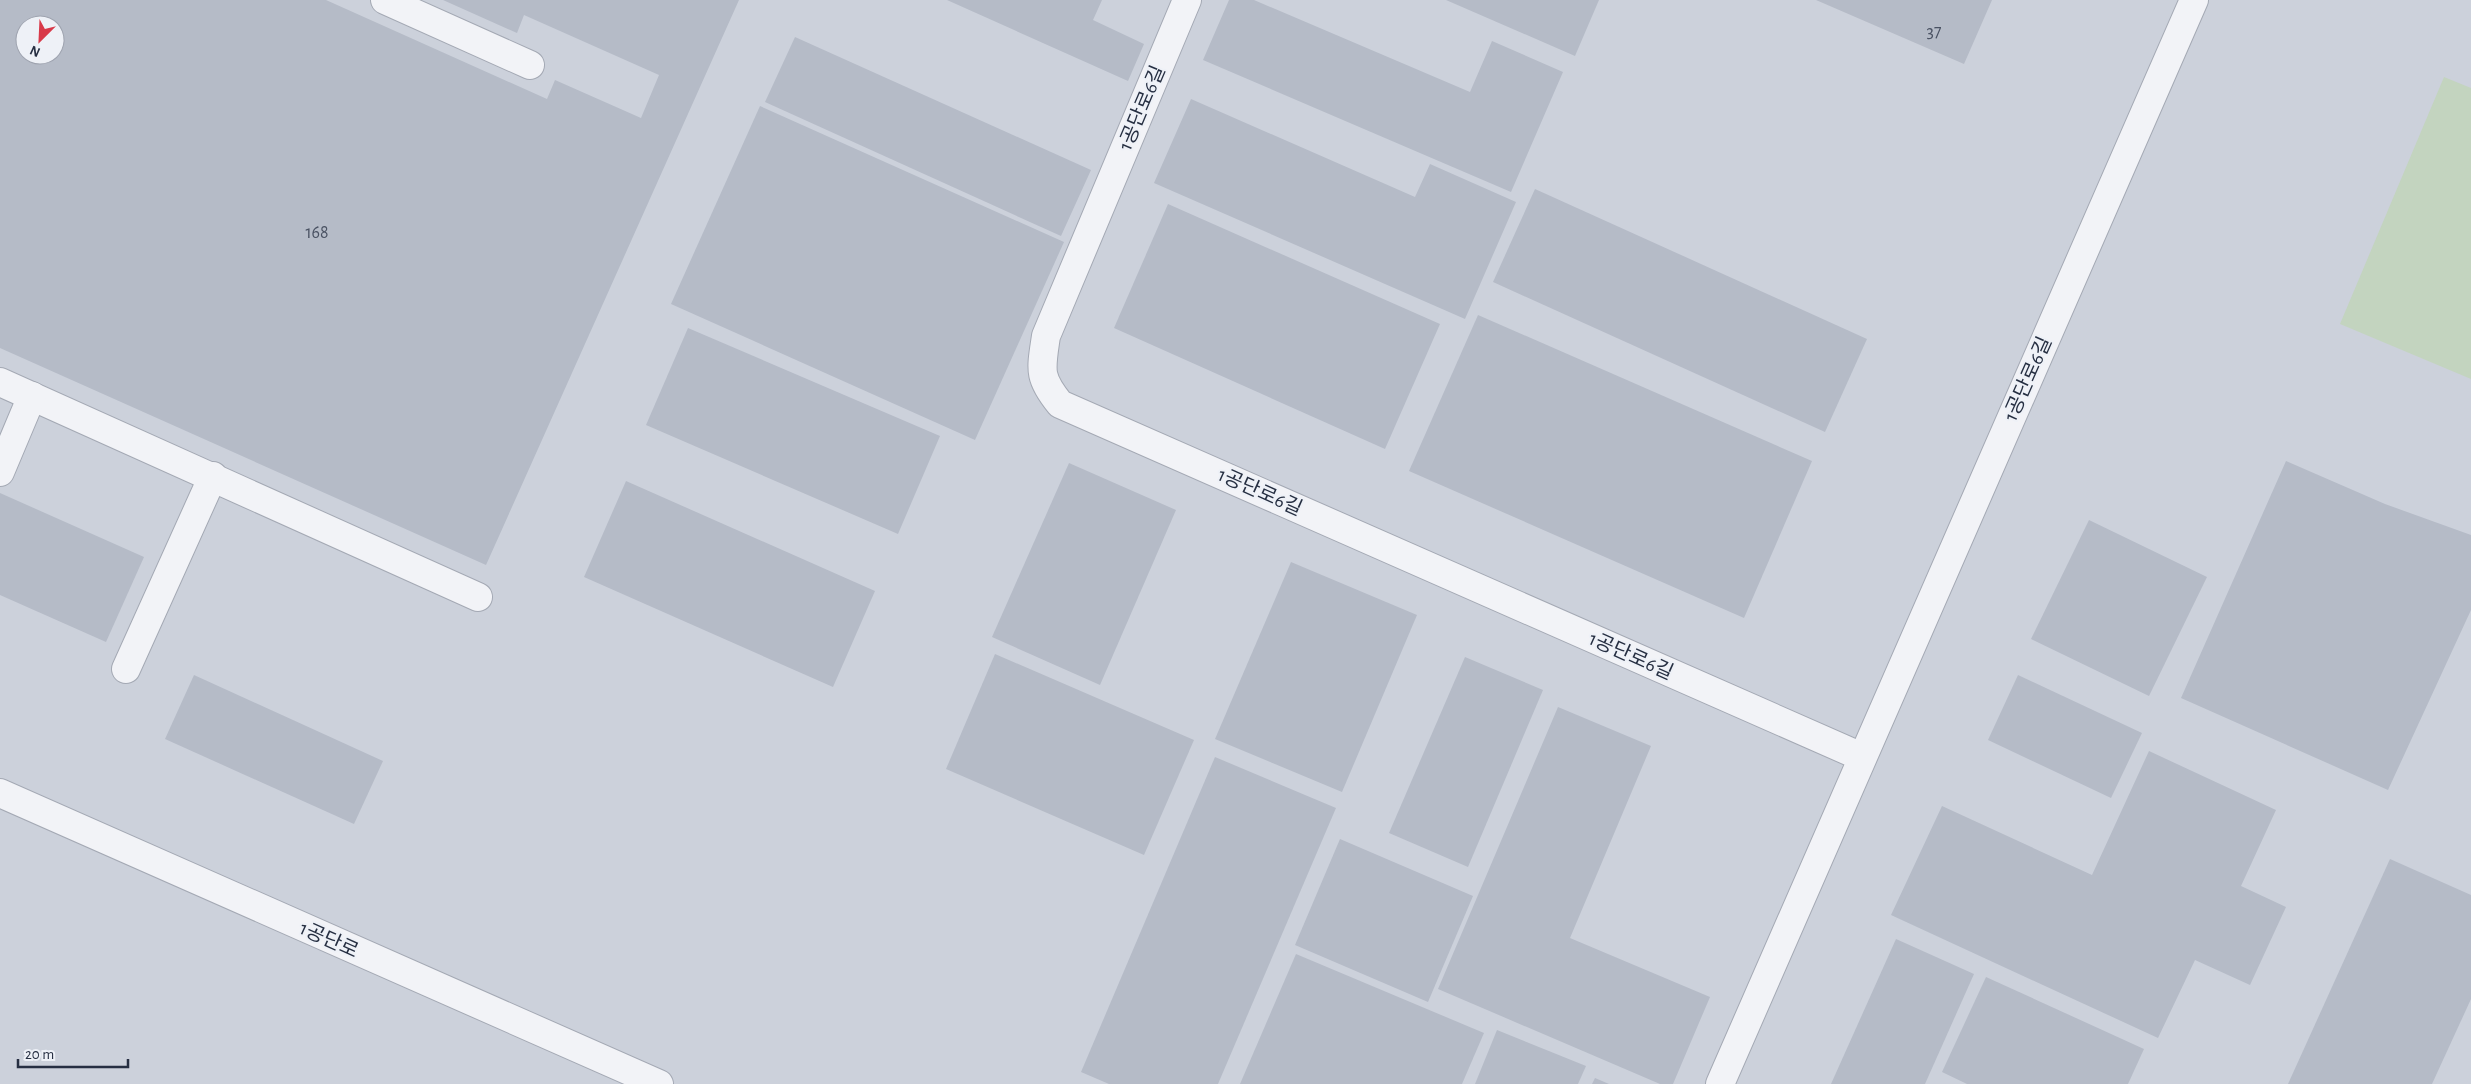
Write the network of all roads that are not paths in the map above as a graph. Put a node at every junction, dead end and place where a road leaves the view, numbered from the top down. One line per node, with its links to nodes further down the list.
1 (385, 0): 4 (street)
2 (1187, 0): 11 (street, 1공단로6길)
3 (2194, 0): 11 (street, 1공단로6길)
4 (530, 65)
5 (0, 382): 6 (street)
6 (32, 396): 7 (street); 8 (street)
7 (0, 472)
8 (214, 476): 9 (street); 10 (street)
9 (478, 597)
10 (126, 669)
11 (1862, 757): 14 (street, 1공단로6길)
12 (0, 793): 13 (street, 1공단로)
13 (659, 1084)
14 (1720, 1084)

